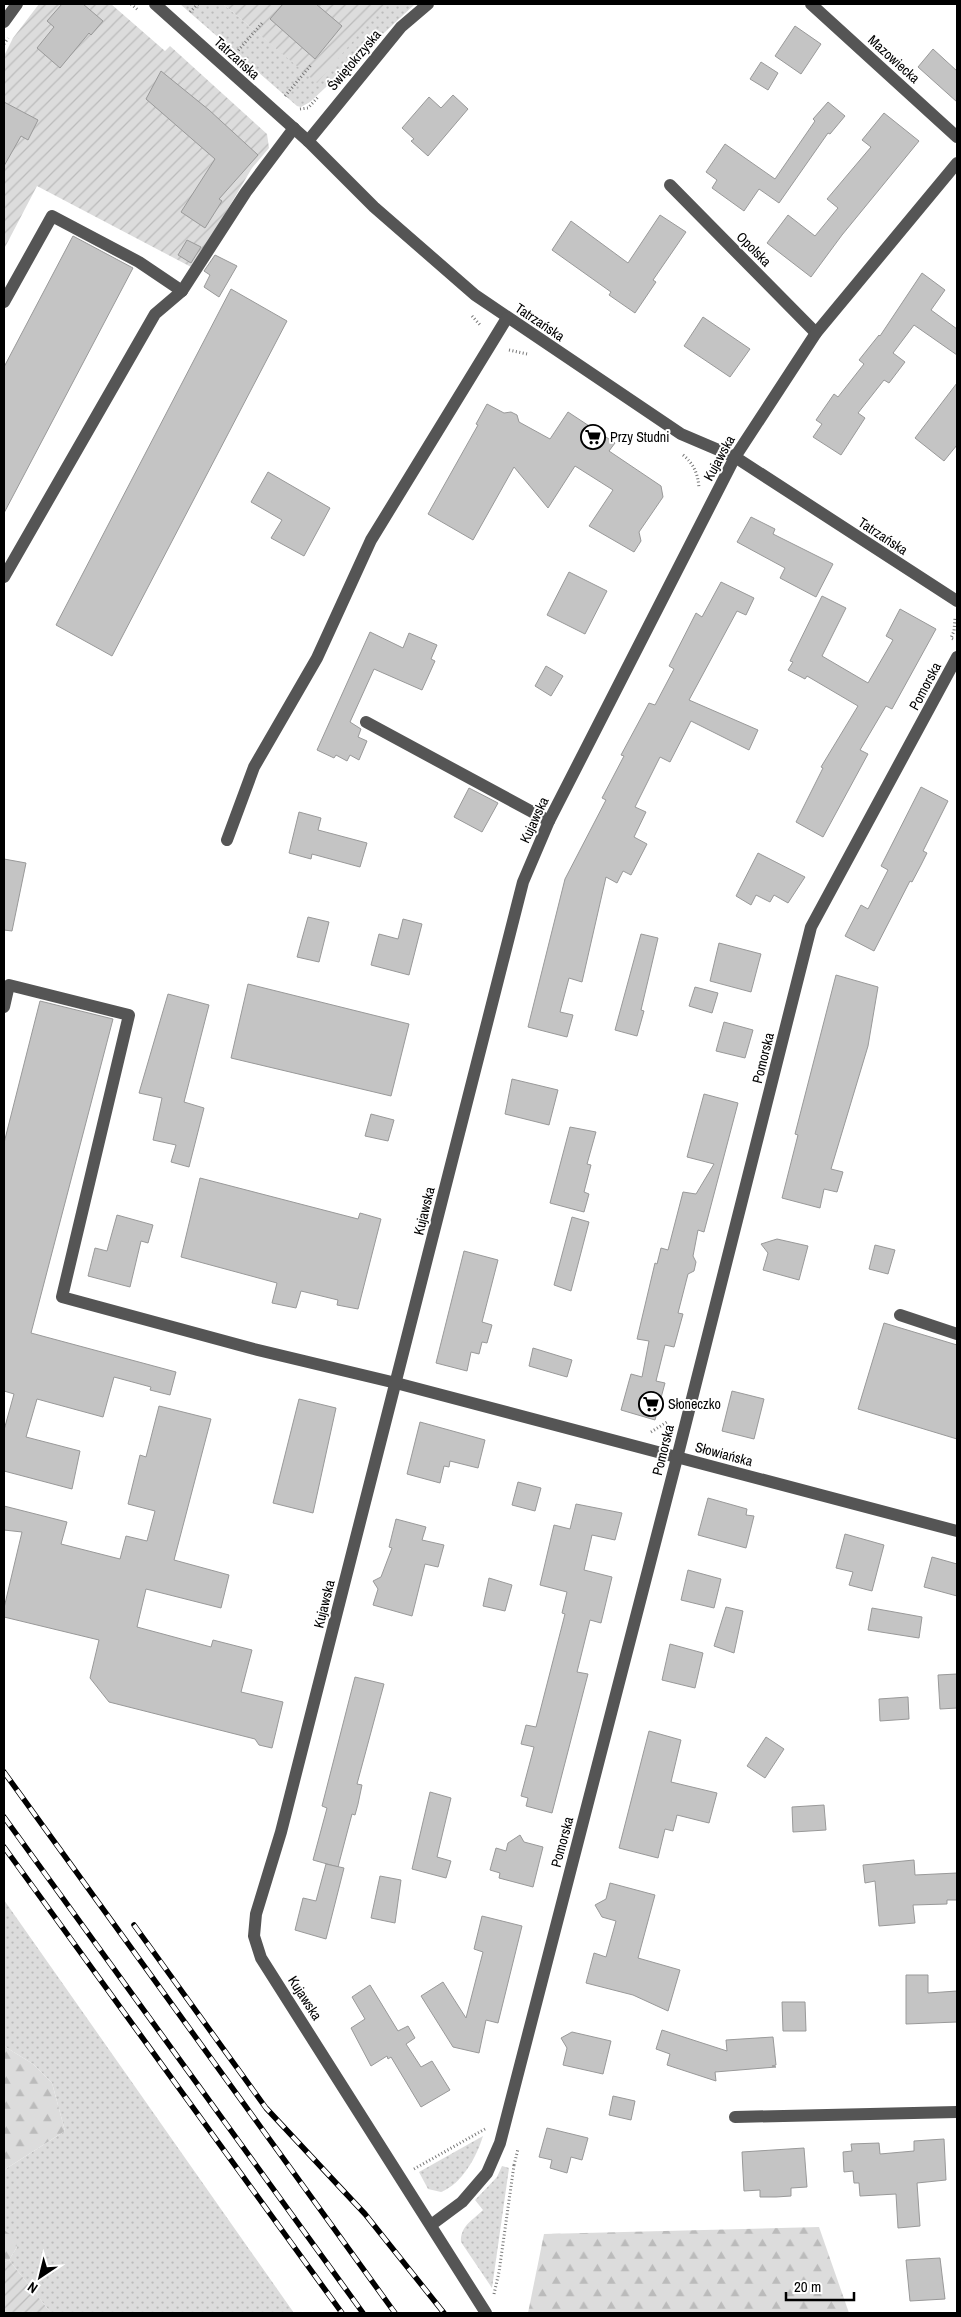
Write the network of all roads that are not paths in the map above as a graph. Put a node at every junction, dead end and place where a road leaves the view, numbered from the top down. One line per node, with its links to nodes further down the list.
1 (17, 4): 5 (street)
2 (155, 4): 6 (street, Tatrzańska)
3 (428, 4): 8 (street, Świętokrzyska)
4 (811, 4): 7 (street, Mazowiecka)
5 (4, 22)
6 (294, 128): 8 (street, Tatrzańska); 11 (street)
7 (957, 137)
8 (308, 141): 13 (street, Tatrzańska)
9 (957, 163): 14 (street, Kujawska)
10 (670, 185): 14 (street, Opolska)
11 (182, 291): 12 (street); 16 (street)
12 (4, 302)
13 (507, 318): 15 (street, Tatrzańska); 21 (street)
14 (816, 333): 15 (street, Kujawska)
15 (735, 458): 17 (street, Tatrzańska); 20 (street, Kujawska)
16 (4, 577)
17 (957, 601)
18 (957, 657): 26 (street, Pomorska)
19 (366, 722): 20 (street)
20 (549, 821): 25 (street, Kujawska)
21 (227, 840)
22 (4, 1007): 25 (street, Słowiańska)
23 (900, 1315): 24 (street)
24 (957, 1334)
25 (396, 1383): 26 (street, Słowiańska); 30 (street, Kujawska)
26 (677, 1458): 27 (street, Słowiańska); 30 (street, Pomorska)
27 (957, 1531)
28 (957, 2112): 29 (street)
29 (735, 2117)
30 (431, 2225): 31 (street, Kujawska)
31 (486, 2313)

